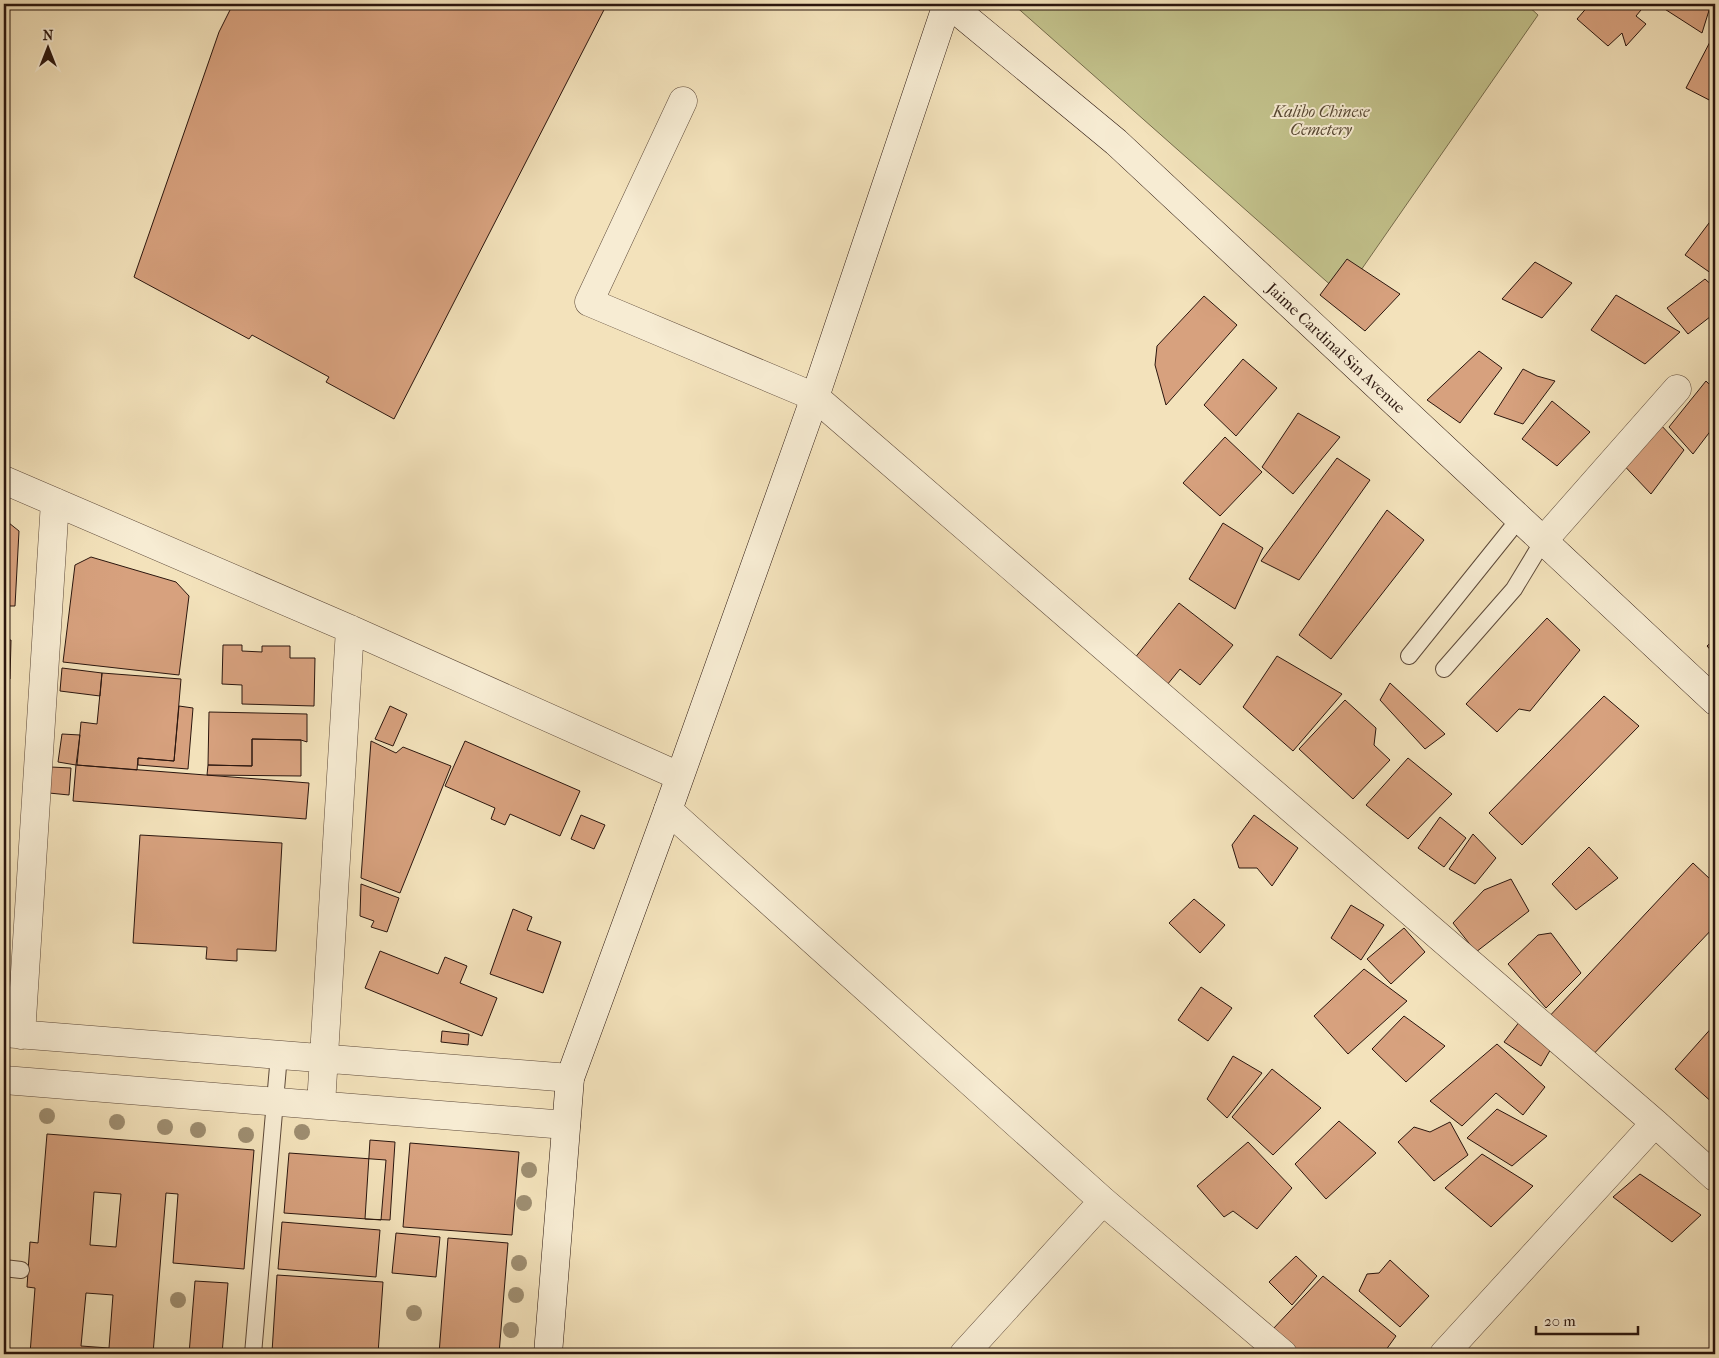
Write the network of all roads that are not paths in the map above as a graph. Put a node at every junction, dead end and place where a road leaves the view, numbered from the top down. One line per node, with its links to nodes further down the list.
1 (948, 4): 4 (street); 7 (street, Jaime Cardinal Sin Avenue)
2 (683, 101): 4 (street)
3 (1677, 389): 8 (street)
4 (815, 397): 13 (street); 22 (street)
5 (4, 480): 6 (street)
6 (54, 502): 9 (street); 15 (street)
7 (1519, 519): 8 (street, Jaime Cardinal Sin Avenue); 10 (lane)
8 (1543, 541): 11 (lane); 12 (street, Jaime Cardinal Sin Avenue)
9 (350, 629): 13 (street); 17 (street)
10 (1409, 656)
11 (1444, 668)
12 (1715, 701)
13 (679, 776): 14 (street)
14 (668, 810): 18 (street); 25 (street)
15 (12, 1034): 16 (street)
16 (279, 1054): 17 (street); 20 (lane)
17 (324, 1058): 18 (street); 21 (street)
18 (570, 1078): 23 (street)
19 (4, 1080): 20 (street)
20 (275, 1102): 21 (street); 28 (lane)
21 (321, 1105): 23 (street)
22 (1655, 1123): 24 (street); 32 (street)
23 (566, 1125): 29 (street)
24 (1715, 1177)
25 (1103, 1201): 30 (street); 31 (street)
26 (4, 1268): 27 (lane)
27 (20, 1270)
28 (253, 1354)
29 (548, 1354)
30 (964, 1354)
31 (1283, 1354)
32 (1444, 1354)

